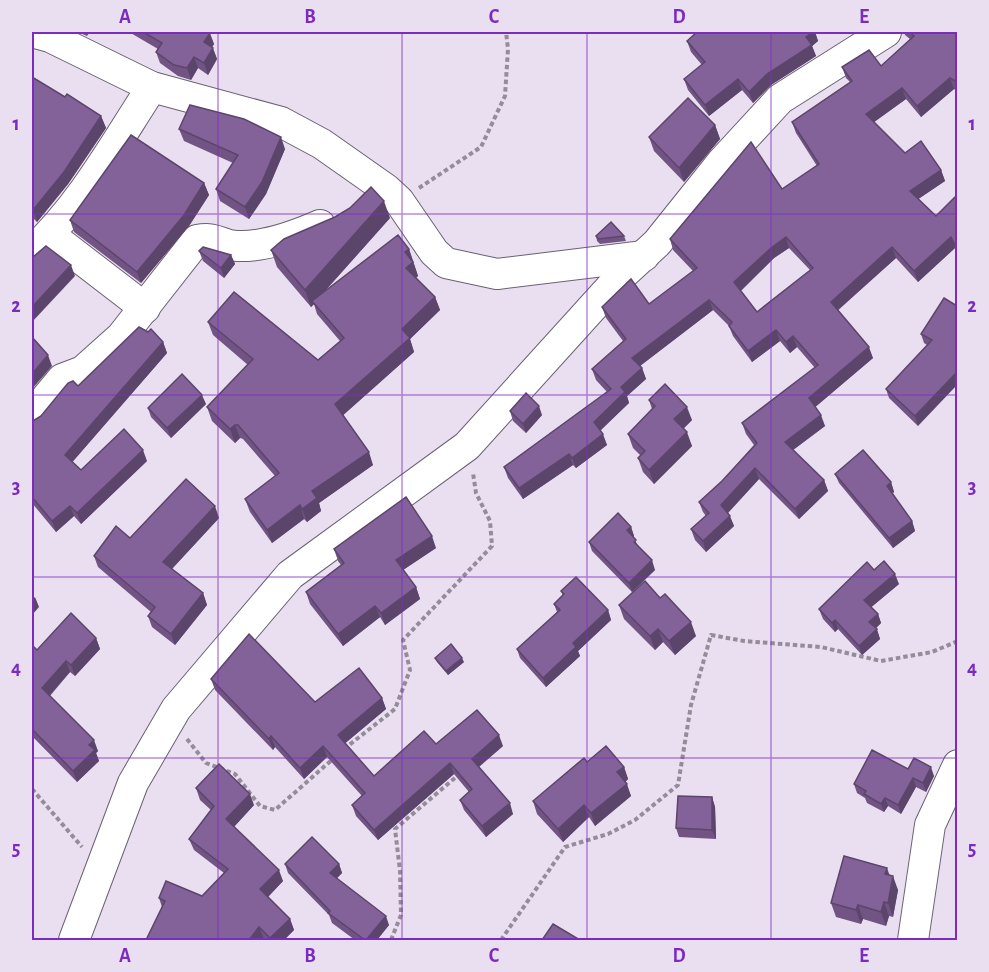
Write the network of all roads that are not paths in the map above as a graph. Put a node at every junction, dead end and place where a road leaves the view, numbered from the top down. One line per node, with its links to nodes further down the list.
1 (32, 32): 3 (street)
2 (886, 32): 6 (street)
3 (152, 87): 4 (street); 5 (street)
4 (358, 198): 6 (street); 7 (street)
5 (41, 243): 7 (street)
6 (644, 256): 10 (street)
7 (145, 308): 8 (street)
8 (32, 415)
9 (957, 765): 11 (street)
10 (74, 940)
11 (914, 940)

